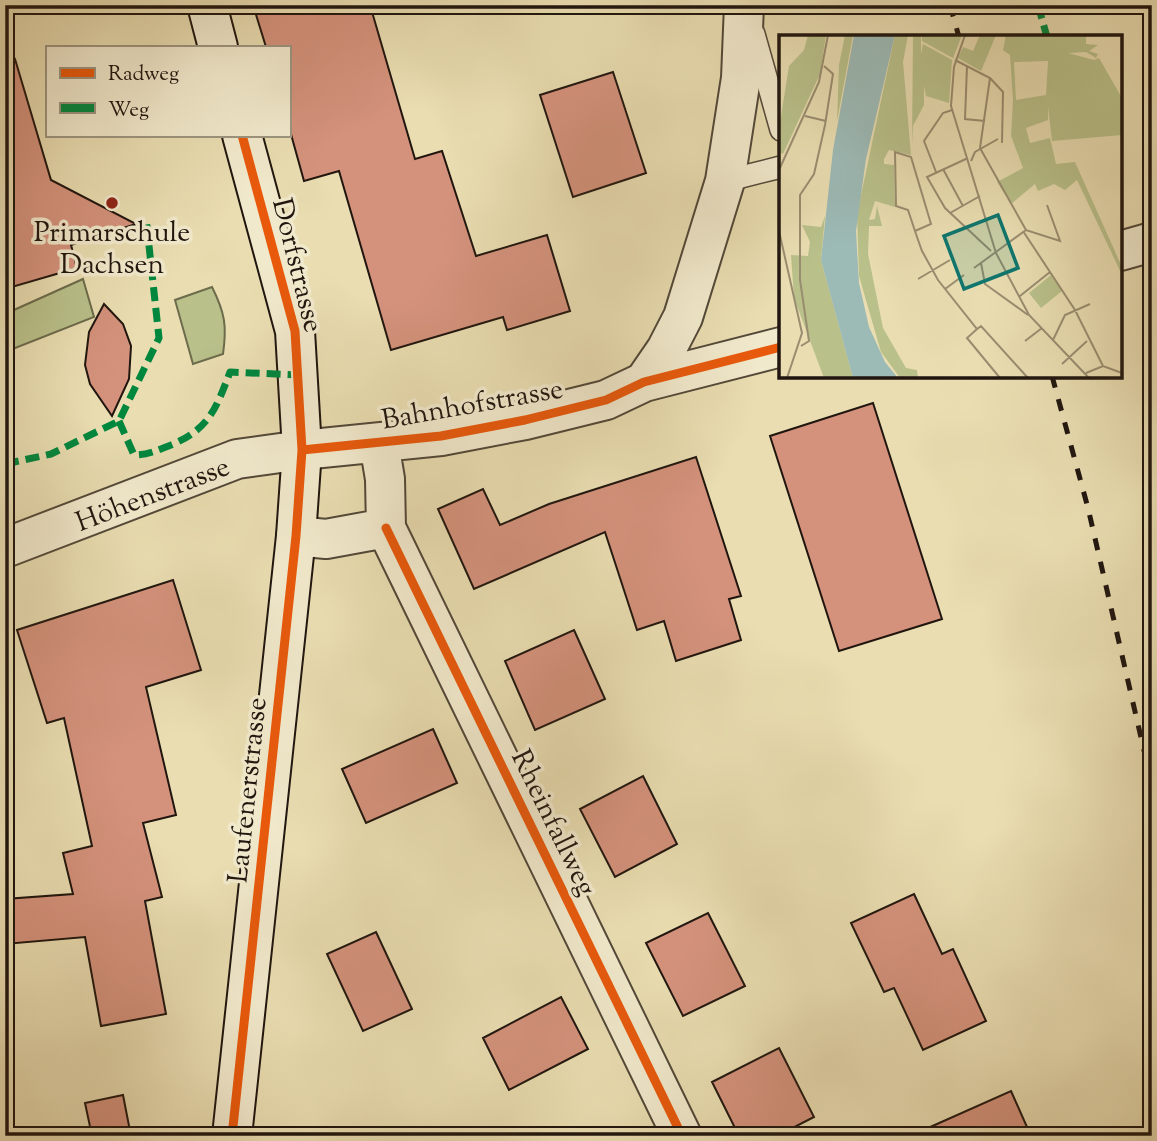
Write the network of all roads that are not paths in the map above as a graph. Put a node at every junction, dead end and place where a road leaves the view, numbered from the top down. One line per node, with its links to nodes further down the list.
1 (207, 5): 3 (street)
2 (745, 5): 4 (lane); 7 (street)
3 (218, 46)
4 (779, 123)
5 (242, 136): 13 (street, Dorfstrasse)
6 (779, 167): 7 (lane)
7 (725, 181): 11 (street)
8 (1152, 242): 9 (street)
9 (1122, 250)
10 (779, 348): 11 (street, Bahnhofstrasse)
11 (644, 382): 12 (street, Bahnhofstrasse)
12 (379, 443): 13 (street, Bahnhofstrasse); 14 (street, Rheinfallweg)
13 (302, 450): 15 (street, Laufenerstrasse); 16 (street, Höhenstrasse)
14 (386, 528): 15 (street); 18 (street, Rheinfallweg)
15 (296, 536): 17 (street, Laufenerstrasse)
16 (5, 548)
17 (232, 1136)
18 (682, 1136)

